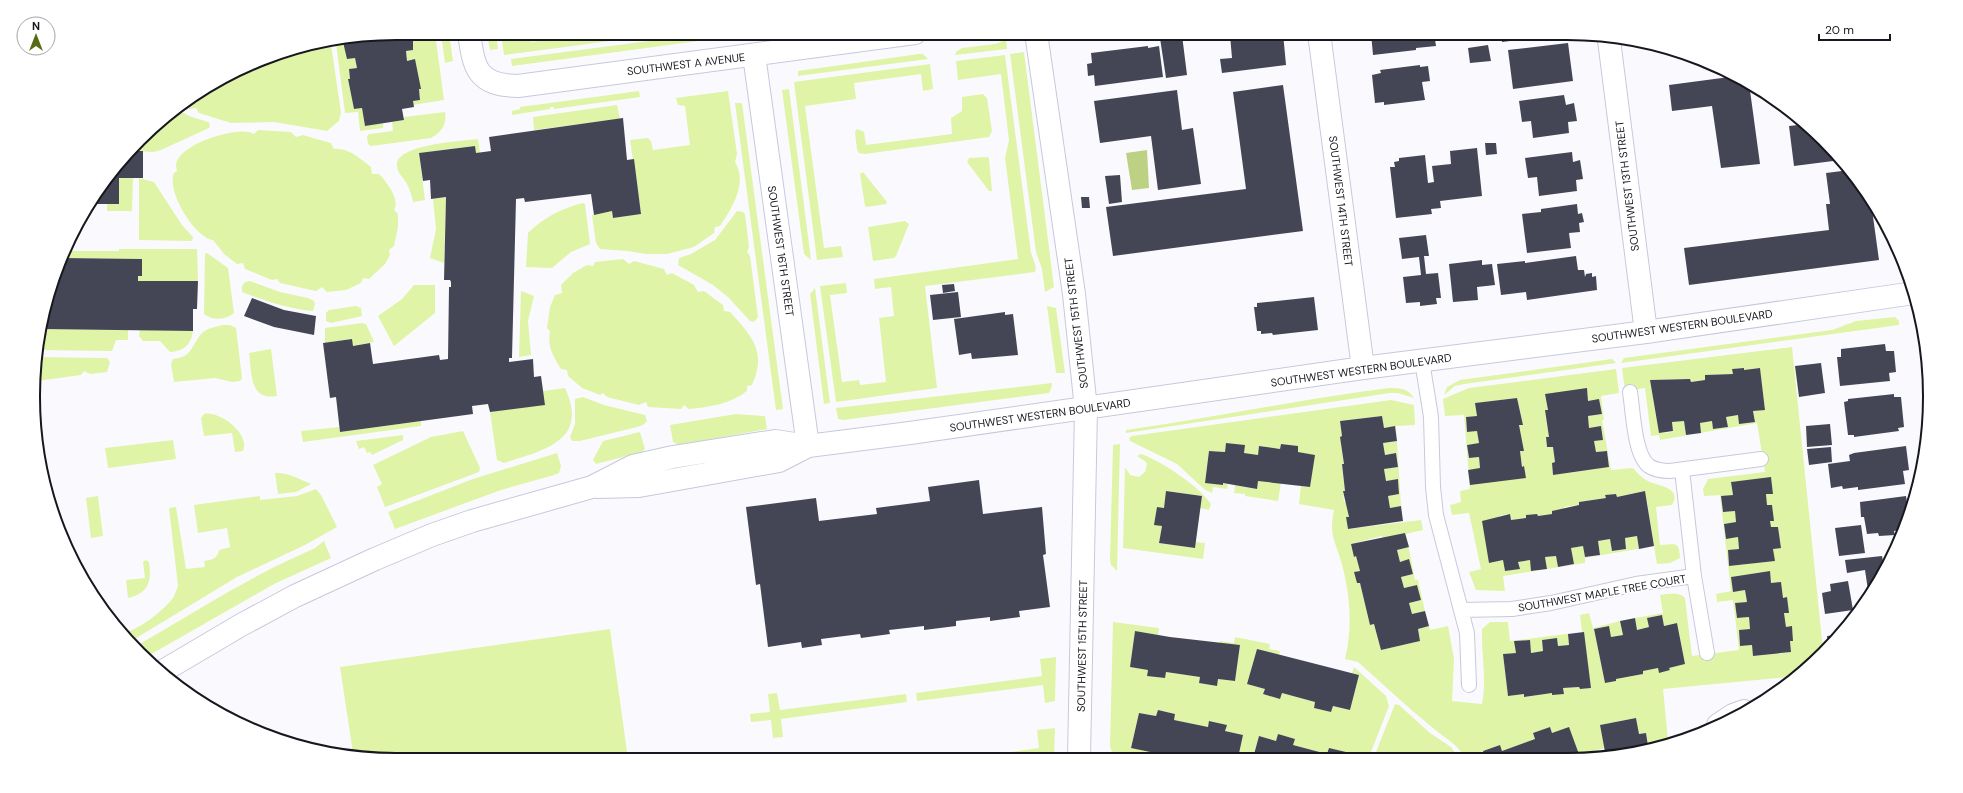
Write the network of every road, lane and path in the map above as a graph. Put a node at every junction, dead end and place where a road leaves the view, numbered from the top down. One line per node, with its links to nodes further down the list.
1 (470, 40): 6 (main road, SOUTHWEST A AVENUE)
2 (865, 40): 6 (main road, SOUTHWEST A AVENUE)
3 (1037, 40): 12 (main road, SOUTHWEST 15TH STREET)
4 (1320, 40): 10 (main road, SOUTHWEST 14TH STREET)
5 (1608, 43): 8 (main road, SOUTHWEST 13TH STREET)
6 (754, 56): 13 (main road, SOUTHWEST 16TH STREET)
7 (1908, 294): 8 (main road, SOUTHWEST WESTERN BOULEVARD)
8 (1646, 332): 9 (main road, SOUTHWEST WESTERN BOULEVARD)
9 (1422, 361): 10 (main road, SOUTHWEST WESTERN BOULEVARD); 17 (lane)
10 (1363, 368): 12 (main road, SOUTHWEST WESTERN BOULEVARD)
11 (1630, 392): 15 (lane)
12 (1086, 408): 13 (main road, SOUTHWEST WESTERN BOULEVARD); 21 (main road, SOUTHWEST 15TH STREET)
13 (808, 446): 19 (main road, SOUTHWEST WESTERN BOULEVARD)
14 (1761, 459): 15 (lane)
15 (1682, 470): 16 (lane, SOUTHWEST MAPLE TREE COURT)
16 (1694, 576): 17 (lane, SOUTHWEST MAPLE TREE COURT); 18 (lane, SOUTHWEST MAPLE TREE COURT)
17 (1461, 610): 20 (lane)
18 (1706, 653)
19 (166, 669)
20 (1470, 685)
21 (1079, 753)

